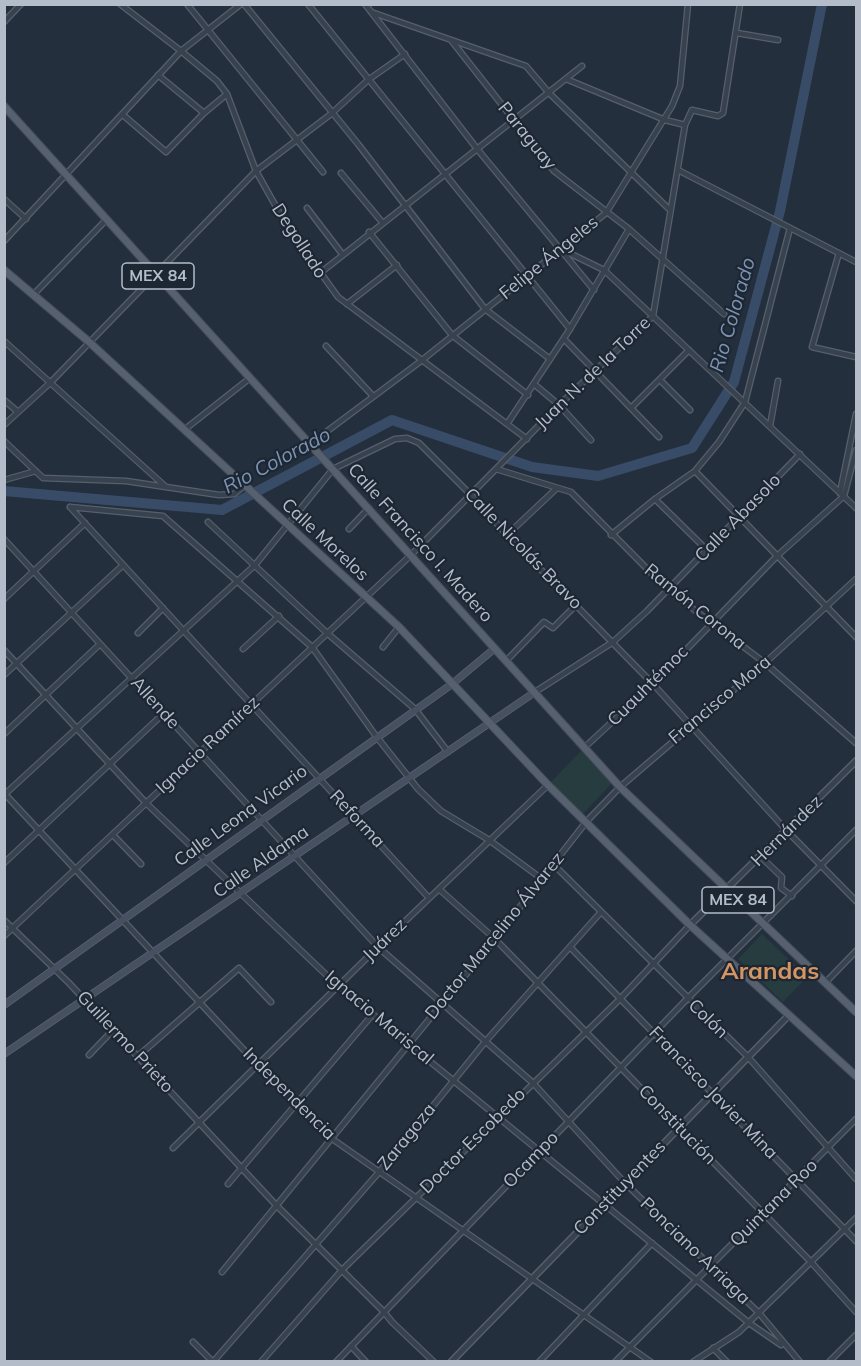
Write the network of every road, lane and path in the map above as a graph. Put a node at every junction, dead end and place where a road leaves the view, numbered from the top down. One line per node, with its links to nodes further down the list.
1 (21, 4): 11 (street)
2 (120, 4): 16 (street, Degollado)
3 (187, 4): 12 (street)
4 (243, 4): 12 (street); 26 (street)
5 (308, 4): 21 (street)
6 (365, 4): 9 (street)
7 (688, 4): 28 (street, Felipe Ángeles)
8 (740, 4): 13 (street)
9 (371, 12): 14 (street); 17 (street)
10 (4, 13): 11 (street)
11 (7, 20)
12 (207, 30): 16 (street); 31 (street)
13 (737, 33): 15 (street); 30 (street, Juan N. de la Torre)
14 (451, 40): 22 (street); 29 (street, Paraguay)
15 (778, 40)
16 (181, 51): 19 (street); 23 (street, Degollado)
17 (405, 54): 21 (street); 32 (street)
18 (582, 66): 20 (street)
19 (158, 75): 25 (street); 27 (street)
20 (566, 79): 22 (street); 28 (street)
21 (368, 80): 26 (street); 39 (street)
22 (549, 93): 29 (street); 37 (street)
23 (227, 94): 25 (street); 34 (street, Degollado)
24 (4, 106): 38 (main road, Calle Francisco I. Madero / MEX 84)
25 (204, 113): 27 (street)
26 (331, 114): 31 (street); 41 (street)
27 (123, 115): 38 (street)
28 (665, 120): 30 (street); 37 (street, Felipe Ángeles)
29 (516, 121): 32 (street); 44 (street, Paraguay)
30 (685, 125): 33 (street, Juan N. de la Torre)
31 (297, 140): 34 (street); 35 (street)
32 (478, 150): 39 (street); 52 (street)
33 (678, 170): 43 (street, Juan N. de la Torre); 48 (street)
34 (256, 171): 60 (street); 61 (street, Degollado)
35 (323, 172)
36 (341, 173): 47 (street)
37 (629, 173): 43 (street); 44 (street, Felipe Ángeles)
38 (66, 176): 45 (street); 46 (main road, Calle Francisco I. Madero / MEX 84)
39 (446, 176): 41 (street); 62 (street)
40 (4, 199): 45 (street)
41 (405, 206): 47 (street); 66 (street)
42 (308, 208): 54 (street)
43 (670, 210): 55 (street, Juan N. de la Torre)
44 (606, 213): 49 (street, Paraguay); 52 (street, Felipe Ángeles)
45 (26, 219): 51 (street)
46 (106, 220): 60 (main road, Calle Francisco I. Madero / MEX 84); 64 (street)
47 (382, 222): 50 (street)
48 (789, 227): 53 (street); 88 (street)
49 (629, 229): 55 (street, Paraguay); 59 (street)
50 (369, 232): 54 (street); 57 (street)
51 (4, 241)
52 (562, 248): 59 (street); 62 (street, Felipe Ángeles); 63 (street)
53 (839, 253): 56 (street); 76 (street)
54 (343, 255): 61 (street)
55 (663, 257): 67 (street, Paraguay); 68 (street, Juan N. de la Torre)
56 (856, 262)
57 (397, 265): 65 (street); 70 (street)
58 (4, 270): 64 (main road, Calle Morelos / MEX 84)
59 (604, 270): 63 (street); 68 (street)
60 (155, 273): 73 (street); 80 (main road, Calle Francisco I. Madero / MEX 84)
61 (319, 274): 65 (street, Degollado)
62 (526, 277): 66 (street, Felipe Ángeles); 69 (street)
63 (594, 290): 69 (street)
64 (34, 294): 73 (main road, Calle Morelos / MEX 84)
65 (347, 304): 78 (street, Degollado)
66 (485, 309): 70 (street, Felipe Ángeles); 77 (street)
67 (724, 314)
68 (653, 316): 75 (street); 79 (street, Juan N. de la Torre)
69 (570, 330): 71 (street)
70 (452, 335): 78 (street, Felipe Ángeles); 85 (street)
71 (564, 339): 77 (street); 79 (street)
72 (4, 341): 83 (street)
73 (88, 341): 83 (street); 97 (main road, Calle Morelos / MEX 84)
74 (326, 346): 86 (street)
75 (689, 350): 81 (street); 88 (street)
76 (856, 357)
77 (550, 359): 84 (street)
78 (421, 361): 86 (street, Felipe Ángeles); 94 (street, Degollado)
79 (596, 372): 89 (street, Juan N. de la Torre); 90 (street)
80 (251, 378): 97 (street); 102 (main road, Calle Francisco I. Madero / MEX 84)
81 (660, 380): 90 (street); 91 (street)
82 (778, 381): 96 (street)
83 (51, 382): 92 (street); 110 (street)
84 (534, 384): 85 (street); 89 (street)
85 (528, 395): 94 (street)
86 (373, 396): 102 (street, Felipe Ángeles)
87 (4, 400): 92 (street)
88 (744, 401): 96 (street); 108 (street)
89 (559, 405): 99 (street, Juan N. de la Torre); 100 (street)
90 (631, 408): 98 (street)
91 (690, 410)
92 (18, 412): 95 (street)
93 (856, 414): 114 (street)
94 (507, 424): 99 (street, Degollado)
95 (4, 425)
96 (770, 426): 104 (street)
97 (184, 430): 112 (main road, Calle Morelos / MEX 84)
98 (659, 437)
99 (526, 439): 105 (street, Juan N. de la Torre)
100 (591, 440)
101 (4, 441): 107 (street)
102 (311, 445): 106 (main road, Calle Francisco I. Madero / MEX 84)
103 (856, 450): 114 (street)
104 (800, 454): 114 (street); 118 (street, Calle Abasolo)
105 (498, 466): 111 (street, Ramón Corona); 113 (street, Juan N. de la Torre)
106 (333, 469): 113 (street, Calle Nicolás Bravo); 116 (main road, Calle Francisco I. Madero / MEX 84); 121 (street)
107 (36, 471): 109 (street); 110 (street)
108 (695, 471): 115 (street); 118 (street)
109 (4, 480)
110 (166, 487): 112 (street)
111 (557, 488): 123 (street); 124 (street, Ramón Corona)
112 (247, 489): 121 (main road, Calle Morelos / MEX 84)
113 (471, 495): 123 (street, Calle Nicolás Bravo); 127 (street, Juan N. de la Torre)
114 (841, 496): 117 (street); 128 (street, Cuauhtémoc)
115 (655, 499): 124 (street); 126 (street)
116 (369, 508): 122 (street); 127 (main road, Calle Francisco I. Madero / MEX 84)
117 (856, 508)
118 (740, 516): 126 (street, Calle Abasolo); 128 (street)
119 (208, 522): 130 (street)
120 (85, 524): 129 (street, Reforma); 131 (street); 133 (street, Reforma)
121 (287, 527): 130 (street); 135 (main road, Calle Morelos / MEX 84)
122 (349, 529)
123 (507, 535): 137 (street, Calle Nicolás Bravo)
124 (611, 535): 134 (street, Ramón Corona)
125 (4, 540): 131 (street, Allende)
126 (708, 551): 134 (street, Calle Abasolo)
127 (411, 555): 135 (street, Ignacio Ramírez); 153 (main road, Calle Francisco I. Madero / MEX 84)
128 (777, 556): 138 (street); 142 (street, Cuauhtémoc)
129 (123, 565): 139 (street, Reforma); 140 (street)
130 (255, 565): 133 (street); 146 (street)
131 (34, 572): 136 (street); 140 (street, Allende)
132 (856, 579): 138 (street, Francisco Mora)
133 (238, 580): 141 (street); 144 (street)
134 (668, 590): 142 (street, Ramón Corona); 148 (street, Calle Abasolo)
135 (365, 597): 143 (main road, Calle Morelos / MEX 84); 146 (street, Ignacio Ramírez)
136 (4, 599)
137 (576, 605): 148 (street, Calle Nicolás Bravo); 155 (street)
138 (827, 606): 147 (street); 157 (street, Francisco Mora)
139 (163, 608): 144 (street, Reforma); 145 (street)
140 (71, 612): 149 (street, Allende); 156 (street)
141 (279, 616): 150 (street); 152 (street)
142 (712, 622): 157 (street, Ramón Corona); 161 (street, Cuauhtémoc)
143 (399, 627): 151 (street); 160 (main road, Calle Morelos / MEX 84)
144 (182, 630): 159 (street); 164 (street, Reforma)
145 (138, 633)
146 (327, 633): 150 (street, Ignacio Ramírez); 165 (street)
147 (856, 636)
148 (613, 642): 161 (street, Calle Nicolás Bravo); 162 (street, Calle Abasolo)
149 (100, 644): 159 (street, Allende); 163 (street)
150 (312, 647): 164 (street, Ignacio Ramírez); 171 (street)
151 (383, 648)
152 (243, 649)
153 (494, 649): 155 (main road, Calle Francisco I. Madero / MEX 84); 160 (main road, Calle Leona Vicario)
154 (4, 650): 156 (street, Ignacio Mariscal)
155 (506, 661): 162 (main road, Calle Francisco I. Madero / MEX 84)
156 (17, 663): 158 (street); 163 (street, Ignacio Mariscal)
157 (765, 663): 168 (street, Francisco Mora); 172 (street, Ramón Corona)
158 (4, 675)
159 (131, 677): 166 (street, Allende); 169 (street)
160 (452, 684): 165 (main road, Calle Leona Vicario); 167 (main road, Calle Morelos / MEX 84)
161 (653, 684): 168 (street, Calle Nicolás Bravo); 173 (street, Cuauhtémoc)
162 (534, 693): 167 (main road, Calle Aldama); 173 (main road, Calle Francisco I. Madero / MEX 84)
163 (46, 695): 169 (street, Ignacio Mariscal); 170 (street)
164 (251, 704): 175 (street, Ignacio Ramírez); 179 (street, Reforma)
165 (415, 709): 171 (main road, Calle Leona Vicario); 174 (street)
166 (164, 713): 175 (street, Allende); 177 (street)
167 (491, 723): 174 (main road, Calle Aldama); 180 (main road, Calle Morelos / MEX 84)
168 (689, 726): 181 (street, Francisco Mora); 189 (street, Calle Nicolás Bravo)
169 (77, 728): 177 (street, Ignacio Mariscal); 182 (street)
170 (4, 734)
171 (376, 736): 178 (street); 179 (main road, Calle Leona Vicario)
172 (856, 743)
173 (585, 747): 181 (main road, Calle Francisco I. Madero / MEX 84)
174 (448, 752): 178 (main road, Calle Aldama)
175 (200, 753): 183 (street, Ignacio Ramírez); 185 (street, Allende)
176 (856, 761): 189 (street, Hernández)
177 (110, 764): 183 (street, Ignacio Mariscal); 187 (street)
178 (408, 777): 184 (main road, Calle Aldama); 191 (street)
179 (319, 778): 184 (street, Reforma); 185 (main road, Calle Leona Vicario)
180 (548, 785): 186 (main road, Calle Morelos / MEX 84); 191 (street, Juárez)
181 (620, 787): 186 (street, Francisco Mora); 202 (main road, MEX 84)
182 (5, 794): 187 (street, Independencia)
183 (146, 803): 190 (street, Ignacio Ramírez); 194 (street, Ignacio Mariscal)
184 (353, 815): 192 (main road, Calle Aldama); 205 (street, Reforma)
185 (261, 820): 192 (street, Allende); 194 (main road, Calle Leona Vicario)
186 (586, 822): 197 (street, Doctor Marcelino Álvarez); 211 (main road, MEX 84)
187 (40, 830): 195 (street); 199 (street, Independencia)
188 (856, 830): 198 (street, Ocampo)
189 (787, 831): 193 (street, Hernández); 198 (street, Calle Nicolás Bravo)
190 (113, 834): 196 (street); 199 (street, Ignacio Ramírez)
191 (489, 840): 200 (street); 201 (street, Juárez)
192 (295, 857): 203 (main road, Calle Aldama); 215 (street, Allende)
193 (761, 857): 202 (street, Hernández); 204 (street)
194 (206, 860): 203 (street, Ignacio Mariscal); 209 (main road, Calle Leona Vicario)
195 (4, 864)
196 (141, 864)
197 (553, 864): 200 (street, Doctor Marcelino Álvarez); 207 (street, Colón)
198 (821, 866): 204 (street, Ocampo); 206 (street, Calle Nicolás Bravo)
199 (76, 869): 209 (street, Independencia); 212 (street, Ignacio Ramírez)
200 (542, 879): 214 (street, Doctor Marcelino Álvarez)
201 (439, 889): 205 (street, Juárez); 214 (street, Constitución)
202 (728, 891): 210 (main road, MEX 84); 211 (street, Hernández)
203 (242, 894): 218 (main road, Calle Aldama); 224 (street, Ignacio Mariscal)
204 (792, 896): 210 (street, Ocampo)
205 (429, 898): 215 (street, Juárez)
206 (856, 901)
207 (601, 912): 216 (street, Zaragoza); 220 (street, Colón)
208 (4, 920): 212 (street, Guillermo Prieto)
209 (124, 921): 218 (street, Independencia); 221 (main road, Calle Leona Vicario)
210 (763, 924): 219 (street, Ocampo); 222 (main road, MEX 84)
211 (690, 925): 219 (main road, MEX 84); 220 (street, Doctor Escobedo)
212 (13, 928): 213 (street, Ignacio Ramírez); 221 (street, Guillermo Prieto)
213 (4, 936)
214 (495, 939): 223 (street, Constitución); 232 (street, Doctor Marcelino Álvarez)
215 (378, 947): 224 (street, Juárez); 232 (street, Ponciano Arriaga)
216 (570, 947): 223 (street, Zaragoza); 226 (street, Francisco Javier Mina)
217 (856, 951): 222 (street)
218 (153, 954): 227 (main road, Calle Aldama); 230 (street, Independencia)
219 (727, 959): 228 (street, Ocampo); 235 (main road, MEX 84)
220 (653, 963): 226 (street, Doctor Escobedo); 228 (street, Colón)
221 (56, 970): 227 (street, Guillermo Prieto); 231 (main road, Calle Leona Vicario)
222 (826, 982): 233 (main road, MEX 84)
223 (537, 983): 237 (street, Constitución); 239 (street, Zaragoza)
224 (338, 986): 234 (street, Ignacio Mariscal); 245 (street, Juárez)
225 (4, 996): 231 (street)
226 (621, 998): 237 (street, Doctor Escobedo); 238 (street, Francisco Javier Mina)
227 (84, 999): 236 (street, Guillermo Prieto); 241 (main road, Calle Aldama)
228 (687, 999): 238 (street, Ocampo); 244 (street, Colón)
229 (271, 1002): 230 (street)
230 (201, 1003): 243 (street); 245 (street, Independencia)
231 (7, 1004)
232 (441, 1005): 239 (street, Ponciano Arriaga); 240 (street, Doctor Marcelino Álvarez)
233 (856, 1012)
234 (373, 1014): 240 (street, Ignacio Mariscal); 251 (street)
235 (789, 1015): 244 (street, Constituyentes); 247 (main road, MEX 84)
236 (113, 1030): 242 (street); 243 (street, Guillermo Prieto)
237 (584, 1032): 246 (street, Constitución); 249 (street, Doctor Escobedo)
238 (654, 1033): 246 (street, Ocampo); 250 (street, Francisco Javier Mina)
239 (485, 1041): 248 (street, Zaragoza); 249 (street, Ponciano Arriaga)
240 (409, 1044): 248 (street, Ignacio Mariscal); 257 (street, Doctor Marcelino Álvarez)
241 (4, 1054)
242 (88, 1055)
243 (137, 1057): 254 (street, Guillermo Prieto)
244 (748, 1057): 250 (street, Constituyentes); 258 (street, Colón)
245 (258, 1065): 251 (street, Independencia); 254 (street, Juárez)
246 (622, 1068): 255 (street, Ocampo); 256 (street, Constitución)
247 (856, 1076)
248 (453, 1080): 252 (street, Ignacio Mariscal); 262 (street, Zaragoza)
249 (532, 1083): 252 (street, Doctor Escobedo); 255 (street, Ponciano Arriaga)
250 (713, 1093): 256 (street, Constituyentes); 263 (street, Francisco Javier Mina)
251 (296, 1104): 257 (street, Independencia); 261 (street)
252 (499, 1118): 260 (street, Ignacio Mariscal); 267 (street, Doctor Escobedo)
253 (856, 1119): 258 (street, Quintana Roo)
254 (199, 1120): 259 (street, Juárez); 261 (street, Guillermo Prieto)
255 (568, 1121): 260 (street, Ocampo); 265 (street, Ponciano Arriaga)
256 (679, 1128): 265 (street, Constituyentes); 270 (street, Constitución)
257 (331, 1138): 262 (street, Independencia); 269 (street, Doctor Marcelino Álvarez)
258 (830, 1147): 263 (street, Quintana Roo); 264 (street, Colón)
259 (173, 1148)
260 (539, 1150): 268 (street, Ignacio Mariscal); 272 (street, Ocampo)
261 (242, 1167): 266 (street); 269 (street, Guillermo Prieto)
262 (380, 1171): 267 (street, Independencia); 276 (street, Zaragoza)
263 (797, 1179): 270 (street, Quintana Roo); 273 (street, Francisco Javier Mina)
264 (856, 1179)
265 (625, 1183): 268 (street, Constituyentes); 278 (street, Ponciano Arriaga)
266 (228, 1184)
267 (418, 1197): 272 (street, Independencia); 279 (street, Doctor Escobedo)
268 (605, 1204): 275 (street, Ignacio Mariscal); 281 (street, Constituyentes)
269 (276, 1205): 276 (street, Guillermo Prieto); 280 (street, Doctor Marcelino Álvarez)
270 (764, 1214): 277 (street, Constitución); 278 (street, Quintana Roo)
271 (856, 1218): 273 (street)
272 (464, 1229): 281 (street, Independencia); 283 (street, Ocampo)
273 (845, 1229): 274 (street, Francisco Javier Mina); 277 (street)
274 (856, 1240)
275 (652, 1243): 282 (street, Ignacio Mariscal); 286 (street)
276 (316, 1245): 279 (street, Guillermo Prieto); 294 (street, Zaragoza)
277 (811, 1262): 284 (street, Constitución); 285 (street)
278 (711, 1266): 282 (street, Quintana Roo); 285 (street, Ponciano Arriaga)
279 (342, 1270): 283 (street, Guillermo Prieto); 295 (street, Doctor Escobedo)
280 (222, 1272)
281 (533, 1278): 286 (street, Independencia); 299 (street, Constituyentes)
282 (698, 1279): 287 (street, Ignacio Mariscal); 291 (street, Quintana Roo)
283 (384, 1312): 290 (street, Ocampo); 298 (street, Guillermo Prieto)
284 (856, 1312)
285 (759, 1313): 287 (street); 293 (street, Ponciano Arriaga)
286 (585, 1314): 291 (street, Independencia); 300 (street)
287 (749, 1323): 292 (street); 293 (street, Ignacio Mariscal)
288 (856, 1335): 306 (street)
289 (194, 1342): 294 (street)
290 (351, 1346): 296 (street, Ocampo); 297 (street)
291 (630, 1346): 301 (street, Quintana Roo); 302 (street, Independencia)
292 (713, 1348): 303 (street); 304 (street)
293 (787, 1349): 305 (street, Ponciano Arriaga)
294 (213, 1362)
295 (261, 1362)
296 (336, 1362)
297 (366, 1362)
298 (434, 1362)
299 (451, 1362)
300 (539, 1362)
301 (615, 1362)
302 (651, 1362)
303 (693, 1362)
304 (727, 1362)
305 (800, 1362)
306 (829, 1362)

